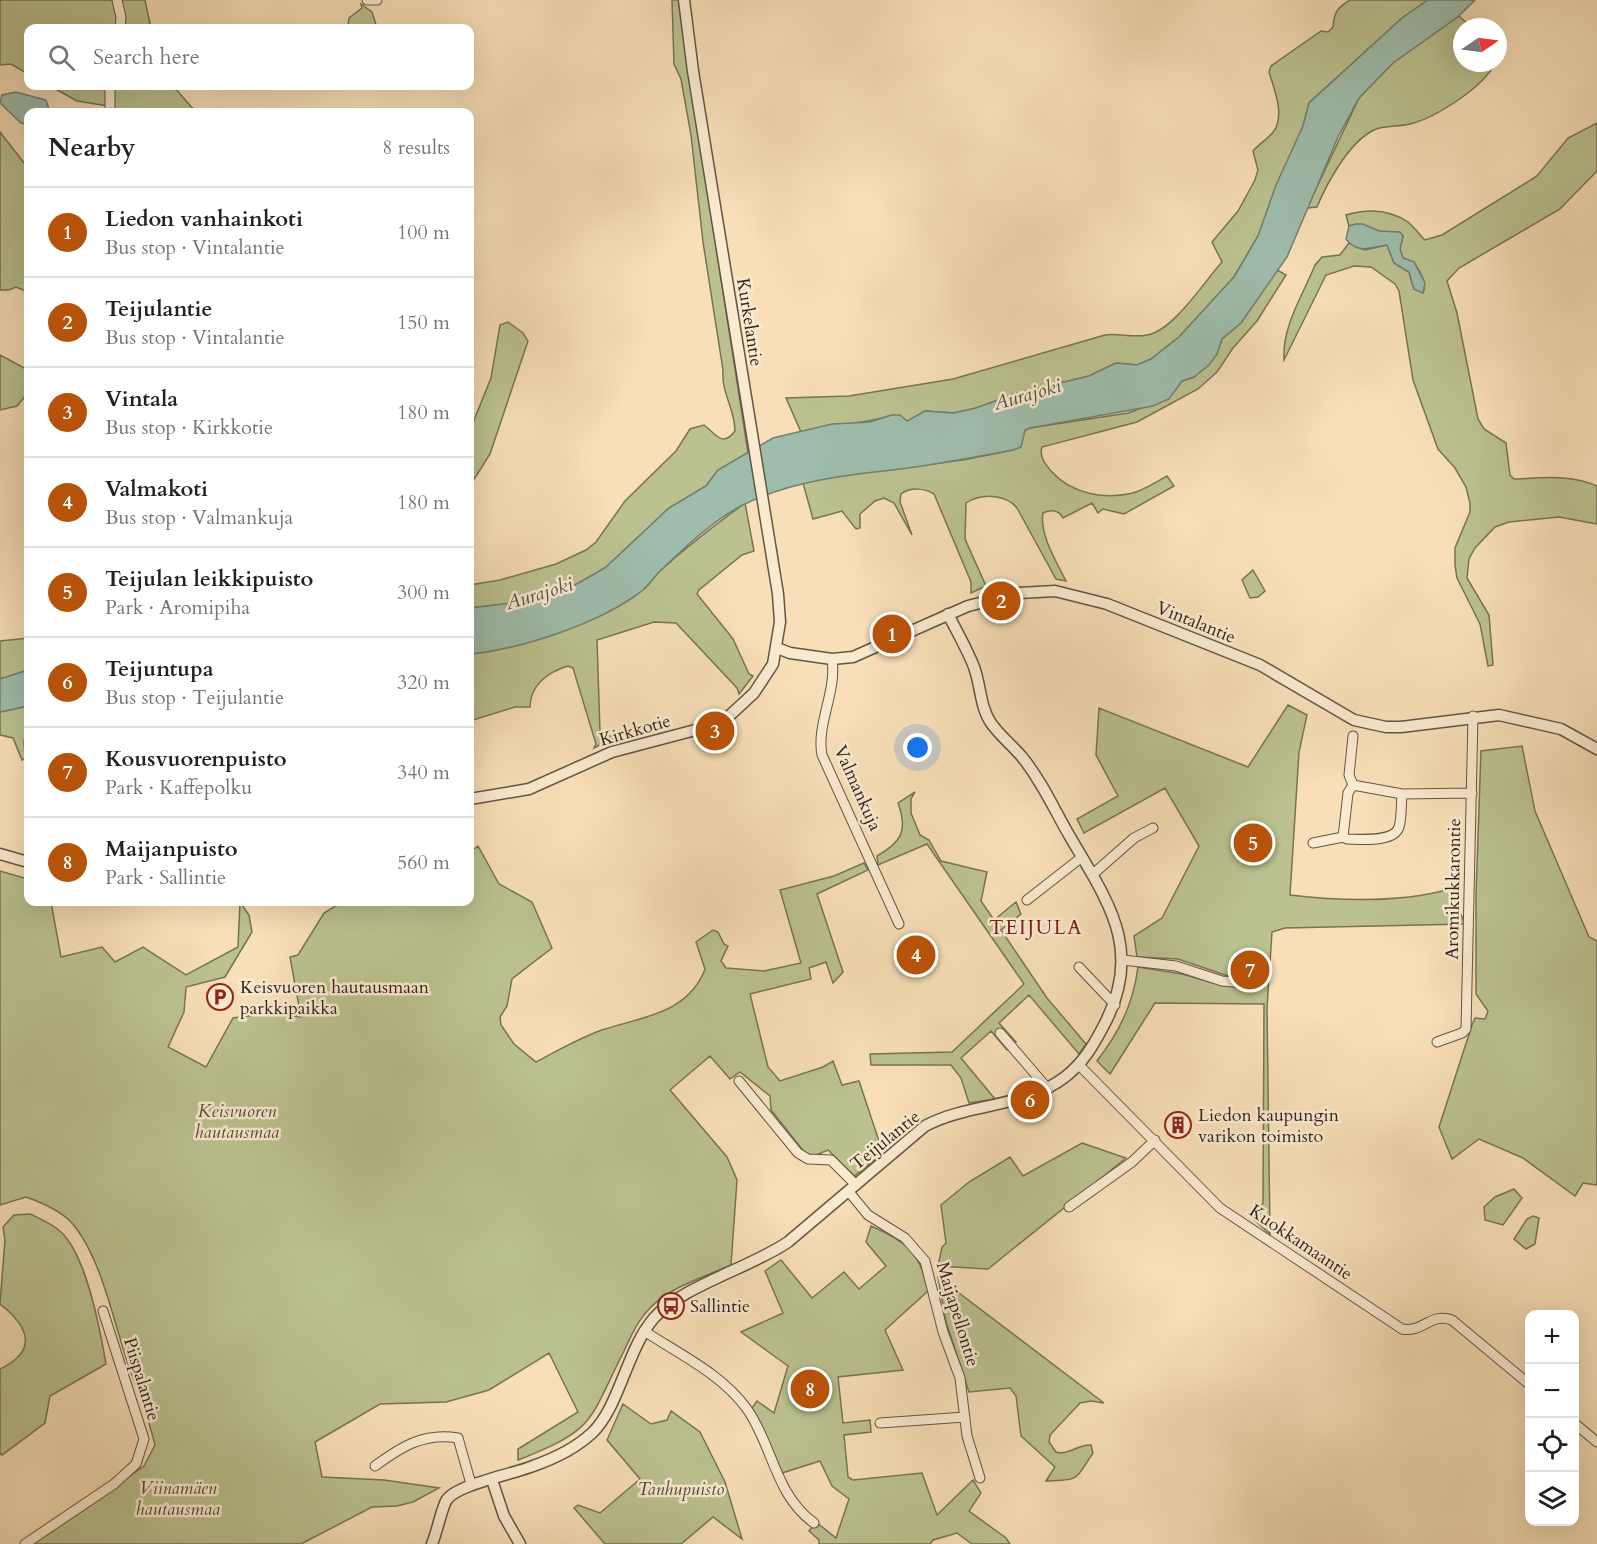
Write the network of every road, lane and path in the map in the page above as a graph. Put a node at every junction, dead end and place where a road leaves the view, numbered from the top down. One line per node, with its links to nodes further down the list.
1 (117, 0): 5 (street)
2 (367, 0): 3 (street)
3 (377, 0)
4 (684, 0): 9 (street, Kurkelantie)
5 (120, 24)
6 (110, 90): 7 (street)
7 (110, 108)
8 (948, 614): 10 (street, Vintalantie); 11 (street, Vintalantie); 22 (street, Teijulantie)
9 (777, 648): 10 (street, Vintalantie); 17 (street, Kirkkotie)
10 (832, 659): 26 (street, Valmankuja)
11 (1473, 716): 13 (street, Vintalantie); 15 (street, Aromikukkarontie)
12 (1353, 736): 14 (street)
13 (1597, 749)
14 (1353, 785): 16 (street); 19 (street)
15 (1472, 793): 16 (street); 32 (street, Aromikukkarontie)
16 (1402, 794): 19 (street)
17 (474, 798)
18 (1153, 828): 24 (street)
19 (1343, 837): 20 (street)
20 (1313, 843)
21 (0, 854): 23 (street)
22 (1082, 858): 24 (street, Teijulantie); 25 (street)
23 (24, 861)
24 (1092, 876): 27 (street, Teijulantie)
25 (1027, 900)
26 (899, 924)
27 (1128, 961): 29 (street); 30 (street, Teijulantie)
28 (1079, 967): 30 (street)
29 (1245, 983)
30 (1115, 1005): 33 (street, Teijulantie)
31 (1000, 1033): 35 (street)
32 (1437, 1042)
33 (1079, 1065): 35 (street, Teijulantie); 36 (street, Kuokkamaantie)
34 (739, 1081): 37 (street, Maijapellontie)
35 (1048, 1089): 37 (street, Teijulantie)
36 (1155, 1140): 38 (street); 41 (street, Kuokkamaantie)
37 (852, 1188): 40 (street, Teijulantie); 42 (street, Maijapellontie)
38 (1070, 1207)
39 (103, 1311): 51 (street, Piispalantie)
40 (644, 1331): 48 (street, Teijulantie); 50 (street)
41 (1525, 1381)
42 (965, 1417): 43 (street); 47 (street, Maijapellontie)
43 (880, 1423)
44 (1579, 1426): 45 (street)
45 (1597, 1442)
46 (375, 1466): 49 (street)
47 (980, 1478)
48 (492, 1480): 49 (street, Teijulantie); 53 (street)
49 (471, 1484): 52 (street)
50 (814, 1523)
51 (25, 1544)
52 (432, 1544)
53 (520, 1544)

